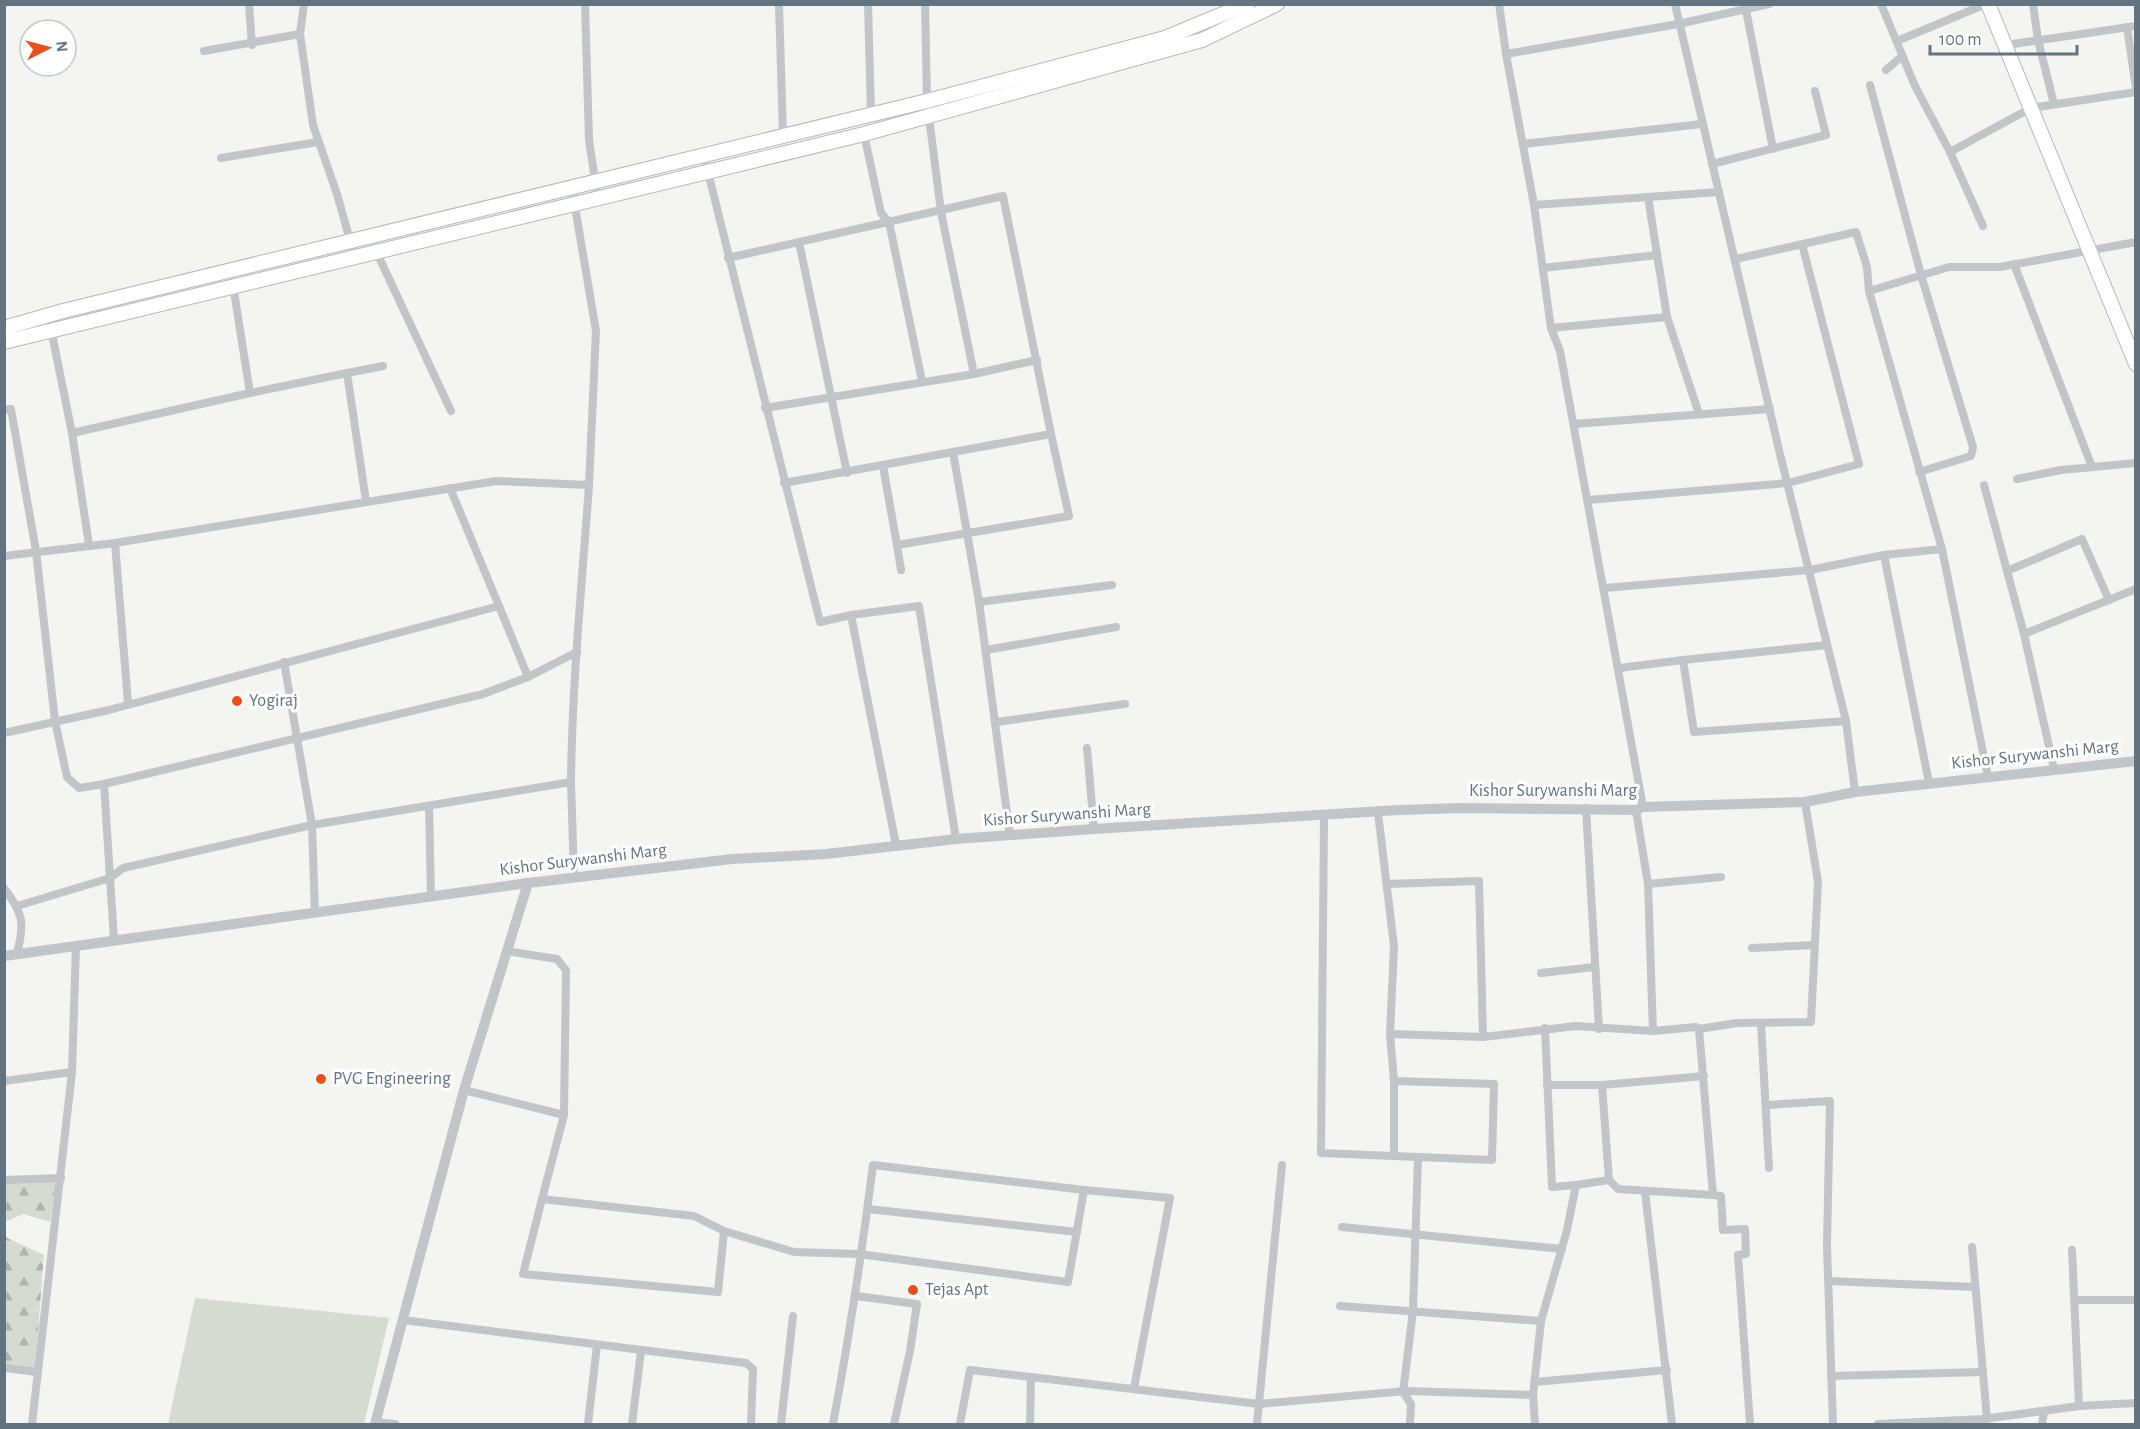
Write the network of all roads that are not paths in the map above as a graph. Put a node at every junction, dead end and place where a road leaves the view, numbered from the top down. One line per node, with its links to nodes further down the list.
1 (249, 4): 21 (street)
2 (304, 4): 18 (street)
3 (585, 4): 46 (street)
4 (779, 4): 37 (street)
5 (868, 4): 33 (street)
6 (925, 4): 30 (street)
7 (1247, 4): 30 (main road)
8 (1277, 4): 34 (main road)
9 (1499, 4): 24 (street)
10 (1675, 4): 16 (street)
11 (1769, 4): 15 (street)
12 (1881, 4): 20 (street)
13 (1987, 4): 20 (street); 22 (main road)
14 (2033, 4): 19 (street)
15 (1746, 10): 16 (street); 40 (street)
16 (1678, 24): 24 (street); 35 (street)
17 (2132, 27): 19 (street); 28 (street)
18 (300, 34): 21 (street); 38 (street)
19 (2038, 40): 22 (street); 31 (street)
20 (1897, 41): 25 (street)
21 (252, 45): 23 (street)
22 (2006, 45): 32 (main road)
23 (204, 51)
24 (1506, 54): 39 (street)
25 (1902, 56): 26 (street); 41 (street)
26 (1886, 70)
27 (1870, 85): 73 (street)
28 (2136, 90): 31 (street)
29 (1815, 91): 40 (street)
30 (927, 101): 33 (main road); 34 (street)
31 (2054, 104): 32 (street)
32 (2031, 108): 41 (street); 65 (main road)
33 (871, 114): 37 (main road)
34 (929, 117): 36 (main road); 54 (street)
35 (1702, 124): 39 (street); 44 (street)
36 (864, 134): 45 (main road); 57 (street)
37 (783, 136): 42 (main road)
38 (318, 142): 43 (street); 63 (street)
39 (1523, 144): 52 (street)
40 (1773, 149): 44 (street)
41 (1950, 152): 58 (street)
42 (704, 156): 45 (street); 46 (main road)
43 (220, 158)
44 (1712, 164): 48 (street)
45 (708, 172): 50 (main road); 69 (street)
46 (595, 184): 47 (main road); 50 (street)
47 (572, 189): 51 (main road); 53 (street)
48 (1719, 192): 49 (street); 70 (street)
49 (1648, 197): 52 (street); 67 (street)
50 (598, 200): 53 (main road)
51 (509, 204): 55 (main road); 56 (main road)
52 (1534, 205): 72 (street)
53 (576, 206): 56 (main road); 106 (street)
54 (940, 212): 57 (street); 81 (street); 85 (street)
55 (438, 221): 59 (main road); 60 (main road)
56 (513, 221): 59 (main road)
57 (889, 222): 61 (street); 86 (street)
58 (1983, 226)
59 (441, 237): 66 (main road)
60 (370, 238): 63 (main road); 66 (street)
61 (799, 242): 69 (street); 88 (street)
62 (2136, 242): 65 (street)
63 (349, 243): 68 (street); 77 (main road)
64 (1802, 244): 70 (street); 75 (street); 105 (street)
65 (2088, 249): 71 (street); 82 (main road)
66 (376, 252): 68 (main road); 92 (street)
67 (1657, 255): 72 (street); 76 (street)
68 (355, 258): 74 (main road)
69 (728, 258): 89 (street)
70 (1736, 259): 90 (street)
71 (2014, 264): 73 (street); 100 (street)
72 (1543, 268): 78 (street)
73 (1921, 275): 75 (street); 101 (street)
74 (233, 285): 79 (main road); 87 (street)
75 (1869, 291): 101 (street)
76 (1667, 317): 78 (street); 93 (street)
77 (4, 328)
78 (1551, 328): 94 (street)
79 (51, 329): 80 (main road); 95 (street)
80 (4, 342)
81 (1037, 360): 85 (street); 96 (street)
82 (2136, 364)
83 (383, 366): 84 (street)
84 (347, 373): 87 (street); 110 (street)
85 (974, 374): 86 (street)
86 (922, 381): 88 (street)
87 (250, 393): 95 (street)
88 (832, 397): 89 (street); 102 (street)
89 (765, 408): 104 (street)
90 (1770, 409): 93 (street); 105 (street)
91 (4, 410): 116 (street)
92 (452, 411)
93 (1699, 414): 94 (street)
94 (1574, 424): 109 (street)
95 (72, 433): 113 (street)
96 (1051, 434): 97 (street); 111 (street)
97 (953, 452): 99 (street); 111 (street)
98 (2136, 463): 100 (street)
99 (883, 466): 102 (street); 114 (street)
100 (2092, 467): 103 (street)
101 (1919, 472): 115 (street)
102 (847, 473): 104 (street)
103 (2017, 478)
104 (784, 483): 128 (street)
105 (1788, 483): 109 (street); 120 (street)
106 (589, 485): 108 (street); 133 (street)
107 (1984, 485): 121 (street)
108 (450, 488): 110 (street); 127 (street)
109 (1588, 500): 123 (street)
110 (366, 501): 112 (street)
111 (968, 531): 114 (street); 126 (street)
112 (115, 543): 113 (street); 138 (street)
113 (89, 545): 116 (street)
114 (897, 545): 119 (street)
115 (1942, 549): 117 (street); 148 (street)
116 (36, 551): 118 (street); 140 (street)
117 (1884, 555): 120 (street); 150 (street)
118 (4, 556)
119 (901, 570)
120 (1810, 570): 123 (street); 131 (street)
121 (2007, 571): 125 (street); 130 (street)
122 (1112, 585): 126 (street)
123 (1605, 588): 136 (street)
124 (2136, 589): 125 (street)
125 (2109, 600): 130 (street)
126 (979, 602): 132 (street)
127 (499, 606): 135 (street); 137 (street)
128 (851, 615): 162 (street); 163 (street)
129 (1116, 627): 132 (street)
130 (2024, 633): 147 (street)
131 (1827, 645): 134 (street); 142 (street)
132 (986, 650): 141 (street)
133 (577, 652): 137 (street); 149 (street)
134 (1683, 660): 136 (street); 142 (street)
135 (284, 662): 138 (street); 144 (street)
136 (1619, 668): 156 (street)
137 (528, 677): 144 (street)
138 (128, 703): 140 (street)
139 (1125, 704): 141 (street)
140 (55, 721): 143 (street); 151 (street)
141 (997, 722): 161 (street)
142 (1846, 722): 152 (street)
143 (4, 734)
144 (297, 738): 151 (street); 159 (street)
145 (1087, 748): 160 (street)
146 (2136, 761): 147 (street, Kishor Surywanshi Marg)
147 (2054, 769): 148 (street, Kishor Surywanshi Marg)
148 (1988, 777): 150 (street, Kishor Surywanshi Marg)
149 (571, 782): 154 (street); 165 (street)
150 (1929, 783): 152 (street, Kishor Surywanshi Marg)
151 (104, 784): 166 (street)
152 (1855, 792): 153 (street, Kishor Surywanshi Marg)
153 (1805, 802): 156 (street, Kishor Surywanshi Marg); 176 (street)
154 (429, 806): 159 (street); 171 (street)
155 (1586, 808): 156 (street, Kishor Surywanshi Marg); 157 (street, Kishor Surywanshi Marg); 181 (street)
156 (1639, 808): 169 (street)
157 (1378, 813): 158 (street, Kishor Surywanshi Marg); 168 (street)
158 (1324, 816): 160 (street, Kishor Surywanshi Marg); 199 (street)
159 (312, 825): 166 (street); 173 (street)
160 (1094, 829): 161 (street, Kishor Surywanshi Marg)
161 (1010, 836): 162 (street, Kishor Surywanshi Marg)
162 (956, 840): 163 (street, Kishor Surywanshi Marg)
163 (896, 845): 165 (street, Kishor Surywanshi Marg)
164 (1721, 877): 169 (street)
165 (574, 878): 167 (street, Kishor Surywanshi Marg)
166 (110, 879): 172 (street); 174 (street)
167 (528, 883): 171 (street, Kishor Surywanshi Marg); 178 (street)
168 (1388, 884): 188 (street); 189 (street)
169 (1648, 885): 187 (street)
170 (4, 888): 172 (street)
171 (431, 897): 173 (street, Kishor Surywanshi Marg)
172 (17, 906): 179 (street)
173 (315, 913): 174 (street, Kishor Surywanshi Marg)
174 (114, 940): 175 (street, Kishor Surywanshi Marg)
175 (76, 945): 179 (street, Kishor Surywanshi Marg); 190 (street)
176 (1815, 945): 177 (street); 183 (street)
177 (1752, 948)
178 (506, 951): 196 (street); 198 (street)
179 (17, 953): 180 (street, Kishor Surywanshi Marg)
180 (4, 957)
181 (1594, 967): 182 (street); 185 (street)
182 (1541, 974)
183 (1761, 1023): 186 (street); 197 (street)
184 (1545, 1028): 185 (street); 189 (street); 194 (street)
185 (1599, 1029): 187 (street)
186 (1699, 1029): 187 (street); 191 (street)
187 (1653, 1032)
188 (1389, 1034): 189 (street); 193 (street)
189 (1483, 1037)
190 (72, 1072): 192 (street); 203 (street)
191 (1704, 1076): 195 (street); 209 (street)
192 (4, 1081)
193 (1394, 1081): 199 (street); 200 (street)
194 (1547, 1085): 195 (street); 206 (street)
195 (1602, 1085): 205 (street)
196 (464, 1090): 198 (street); 228 (street)
197 (1767, 1105): 202 (street); 220 (street)
198 (564, 1115): 210 (street)
199 (1394, 1156): 200 (street)
200 (1418, 1157): 215 (street)
201 (1282, 1165): 243 (street)
202 (1769, 1168)
203 (61, 1178): 204 (street); 234 (street)
204 (4, 1180)
205 (1609, 1180): 206 (street); 208 (street)
206 (1576, 1185): 217 (street)
207 (1084, 1190): 211 (street); 214 (street); 239 (street)
208 (1645, 1192): 209 (street); 233 (street)
209 (1713, 1195): 263 (street)
210 (542, 1199): 213 (street); 213 (street)
211 (867, 1209): 214 (street); 219 (street)
212 (1341, 1227): 215 (street)
213 (724, 1232): 219 (street)
214 (1077, 1232): 219 (street)
215 (1414, 1234): 217 (street); 226 (street)
216 (1971, 1247): 221 (street)
217 (1562, 1249): 229 (street)
218 (2072, 1250): 223 (street)
219 (859, 1254): 222 (street)
220 (1828, 1281): 221 (street); 236 (street)
221 (1975, 1287): 235 (street)
222 (856, 1296): 255 (street); 256 (street)
223 (2076, 1300): 224 (street); 244 (street)
224 (2136, 1300)
225 (1340, 1306): 226 (street)
226 (1413, 1311): 229 (street); 240 (street)
227 (793, 1316): 254 (street)
228 (403, 1320): 230 (street); 248 (street)
229 (1541, 1321): 238 (street)
230 (597, 1345): 231 (street); 251 (street)
231 (641, 1351): 252 (street); 253 (street)
232 (4, 1368): 234 (street)
233 (1667, 1370): 238 (street); 262 (street)
234 (38, 1372): 249 (street)
235 (1983, 1372): 236 (street); 246 (street)
236 (1831, 1376): 264 (street)
237 (1031, 1377): 239 (street); 257 (street); 258 (street)
238 (1535, 1382): 241 (street)
239 (1134, 1388): 243 (street)
240 (1403, 1392): 241 (street); 243 (street); 260 (street)
241 (1533, 1395): 261 (street)
242 (2136, 1402): 244 (street)
243 (1259, 1404): 259 (street)
244 (2079, 1406): 245 (street)
245 (2044, 1411): 246 (street); 266 (street)
246 (1987, 1419): 247 (street)
247 (1938, 1422): 265 (street)
248 (375, 1423): 250 (street)
249 (32, 1425)
250 (395, 1425)
251 (588, 1425)
252 (632, 1425)
253 (751, 1425)
254 (781, 1425)
255 (833, 1425)
256 (894, 1425)
257 (960, 1425)
258 (1030, 1425)
259 (1257, 1425)
260 (1410, 1425)
261 (1535, 1425)
262 (1672, 1425)
263 (1750, 1425)
264 (1833, 1425)
265 (1878, 1425)
266 (2042, 1425)

